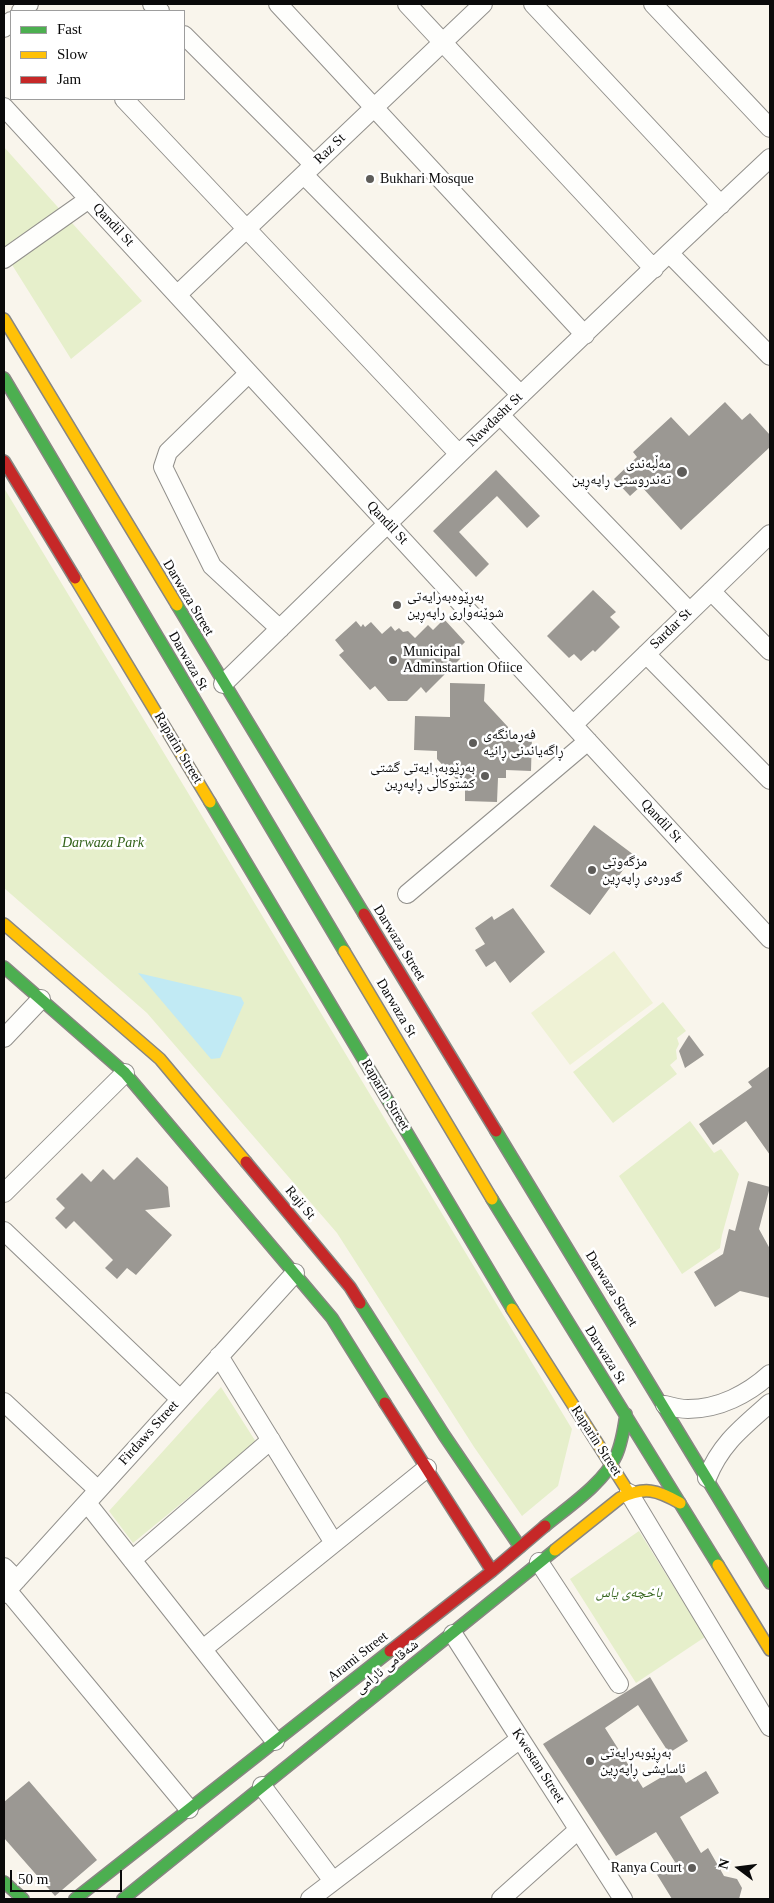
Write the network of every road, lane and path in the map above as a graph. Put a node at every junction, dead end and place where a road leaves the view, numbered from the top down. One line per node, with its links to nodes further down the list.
1 (278, 4): 10 (street)
2 (407, 4): 7 (street)
3 (483, 4): 7 (street, Raz St)
4 (533, 4): 15 (street)
5 (653, 4): 11 (street)
6 (185, 36): 13 (street)
7 (443, 42): 10 (street, Raz St); 19 (street)
8 (125, 100): 16 (street)
9 (4, 107): 14 (street, Qandil St)
10 (374, 108): 13 (street, Raz St); 22 (street)
11 (770, 128)
12 (770, 158): 15 (street, Nawdasht St)
13 (309, 170): 16 (street, Raz St); 26 (street)
14 (89, 199): 18 (street); 20 (street, Qandil St)
15 (721, 205): 17 (street, Nawdasht St)
16 (248, 228): 20 (street, Raz St); 28 (street)
17 (669, 252): 19 (street, Nawdasht St); 23 (street)
18 (4, 259)
19 (654, 269): 22 (street, Nawdasht St)
20 (177, 295): 24 (street, Qandil St)
21 (4, 319): 37 (main road, Darwaza Street)
22 (585, 335): 26 (street, Nawdasht St)
23 (770, 356)
24 (249, 373): 30 (street, Qandil St); 34 (street)
25 (4, 378): 57 (main road, Darwaza St)
26 (521, 395): 27 (street, Nawdasht St)
27 (500, 415): 28 (street, Nawdasht St); 33 (street)
28 (459, 454): 30 (street, Nawdasht St)
29 (4, 462): 59 (main road, Raparin Street)
30 (388, 524): 34 (street, Nawdasht St); 38 (street, Qandil St)
31 (770, 534): 32 (street, Sardar St)
32 (711, 591): 33 (street, Sardar St); 35 (street)
33 (689, 611): 36 (street, Sardar St)
34 (280, 629): 37 (street, Nawdasht St)
35 (770, 651)
36 (646, 654): 38 (street, Sardar St); 40 (street)
37 (223, 684): 56 (main road, Darwaza Street)
38 (573, 725): 39 (street, Qandil St)
39 (588, 741): 41 (street); 43 (street, Qandil St)
40 (770, 780)
41 (407, 894)
42 (4, 924): 68 (main road, Raji St)
43 (770, 939)
44 (4, 967): 45 (main road)
45 (41, 999): 46 (street); 47 (main road)
46 (4, 1038)
47 (125, 1072): 48 (street); 50 (main road)
48 (4, 1193)
49 (4, 1231): 53 (street)
50 (294, 1273): 51 (street, Firdaws Street); 60 (main road)
51 (219, 1356): 53 (street, Firdaws Street); 58 (street)
52 (770, 1374): 56 (street)
53 (180, 1399): 64 (street, Firdaws Street)
54 (4, 1402): 64 (street)
55 (770, 1403): 61 (street)
56 (665, 1406): 61 (main road, Darwaza Street)
57 (626, 1414): 59 (main road, Arami Street); 65 (main road, Darwaza St)
58 (271, 1440): 67 (street); 69 (street)
59 (611, 1466): 62 (main road, Arami Street); 63 (main road, Raparin Street)
60 (427, 1468): 67 (street); 72 (main road)
61 (707, 1478): 73 (main road, Darwaza Street)
62 (589, 1488): 66 (main road); 68 (main road, Arami Street)
63 (629, 1493): 65 (main road, شەقامی ئارامی); 66 (main road, شەقامی ئارامی); 79 (street, Raparin Street)
64 (92, 1496): 69 (street); 74 (street, Firdaws Street)
65 (680, 1503): 77 (main road, Darwaza St)
66 (602, 1511): 70 (main road, شەقامی ئارامی)
67 (334, 1543): 76 (street)
68 (520, 1547): 72 (main road, Arami Street)
69 (132, 1560): 76 (street)
70 (539, 1562): 75 (main road, شەقامی ئارامی); 78 (street)
71 (4, 1567): 74 (street)
72 (492, 1571): 81 (main road, Arami Street)
73 (770, 1582)
74 (9, 1588): 83 (street)
75 (453, 1634): 80 (street, Kwestan Street); 82 (main road, شەقامی ئارامی)
76 (203, 1649): 81 (street)
77 (770, 1650)
78 (619, 1684)
79 (770, 1727)
80 (520, 1739): 84 (street, Kwestan Street); 86 (street)
81 (275, 1741): 83 (main road, Arami Street)
82 (262, 1786): 86 (street); 89 (main road, شەقامی ئارامی)
83 (189, 1808): 88 (main road, Arami Street)
84 (578, 1830): 91 (street); 92 (street, Kwestan Street)
85 (4, 1882): 87 (main road)
86 (333, 1882): 90 (street)
87 (22, 1899)
88 (75, 1899)
89 (123, 1899)
90 (310, 1899)
91 (501, 1899)
92 (623, 1899)

